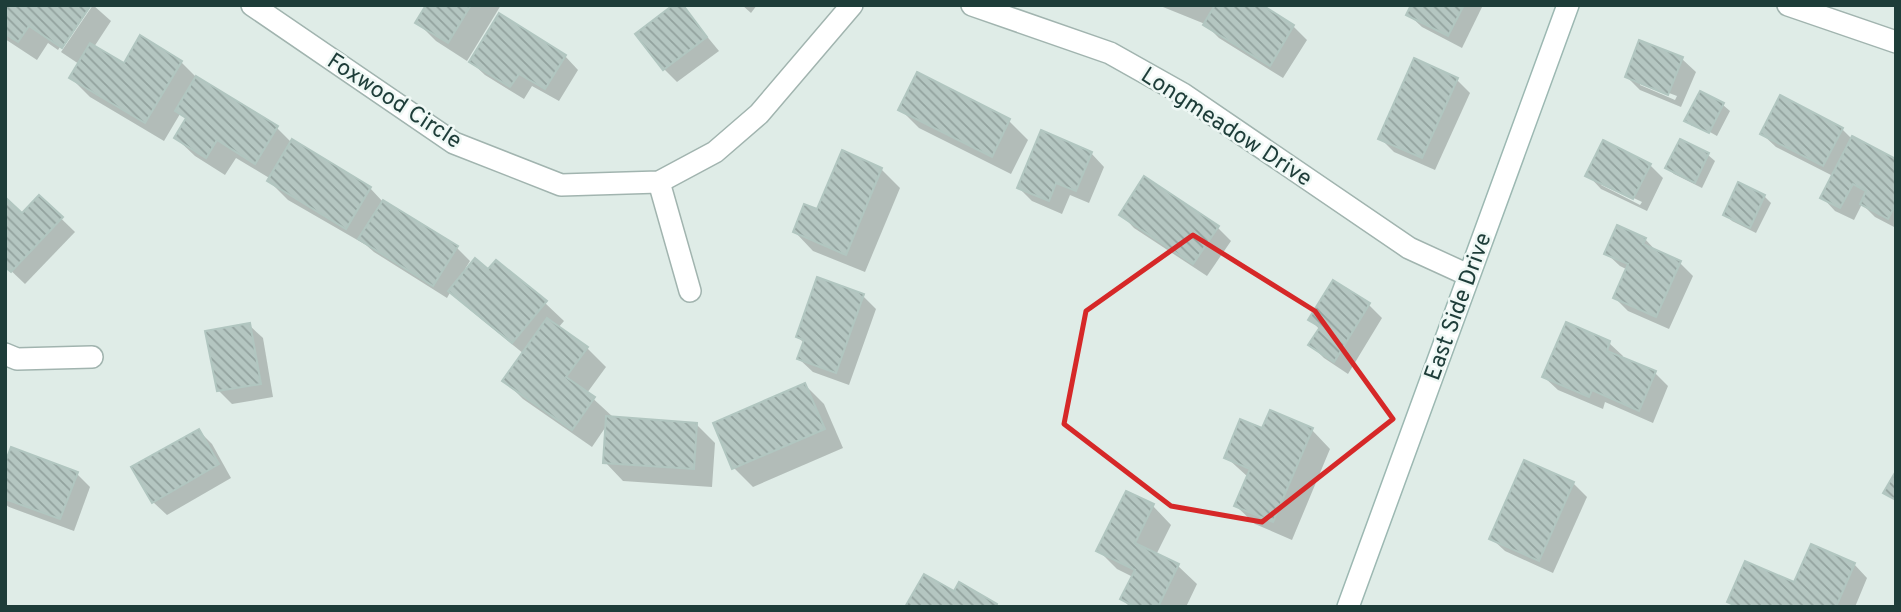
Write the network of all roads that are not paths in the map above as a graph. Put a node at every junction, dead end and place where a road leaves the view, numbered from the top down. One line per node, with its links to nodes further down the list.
1 (251, 5): 7 (street, Foxwood Circle)
2 (852, 5): 7 (street, Foxwood Circle)
3 (972, 5): 8 (street, Longmeadow Drive)
4 (1568, 5): 8 (street, East Side Drive)
5 (1788, 5): 6 (street)
6 (1896, 43)
7 (659, 182): 9 (street)
8 (1468, 275): 12 (street, East Side Drive)
9 (690, 291)
10 (5, 354): 11 (street)
11 (92, 357)
12 (1348, 607)

